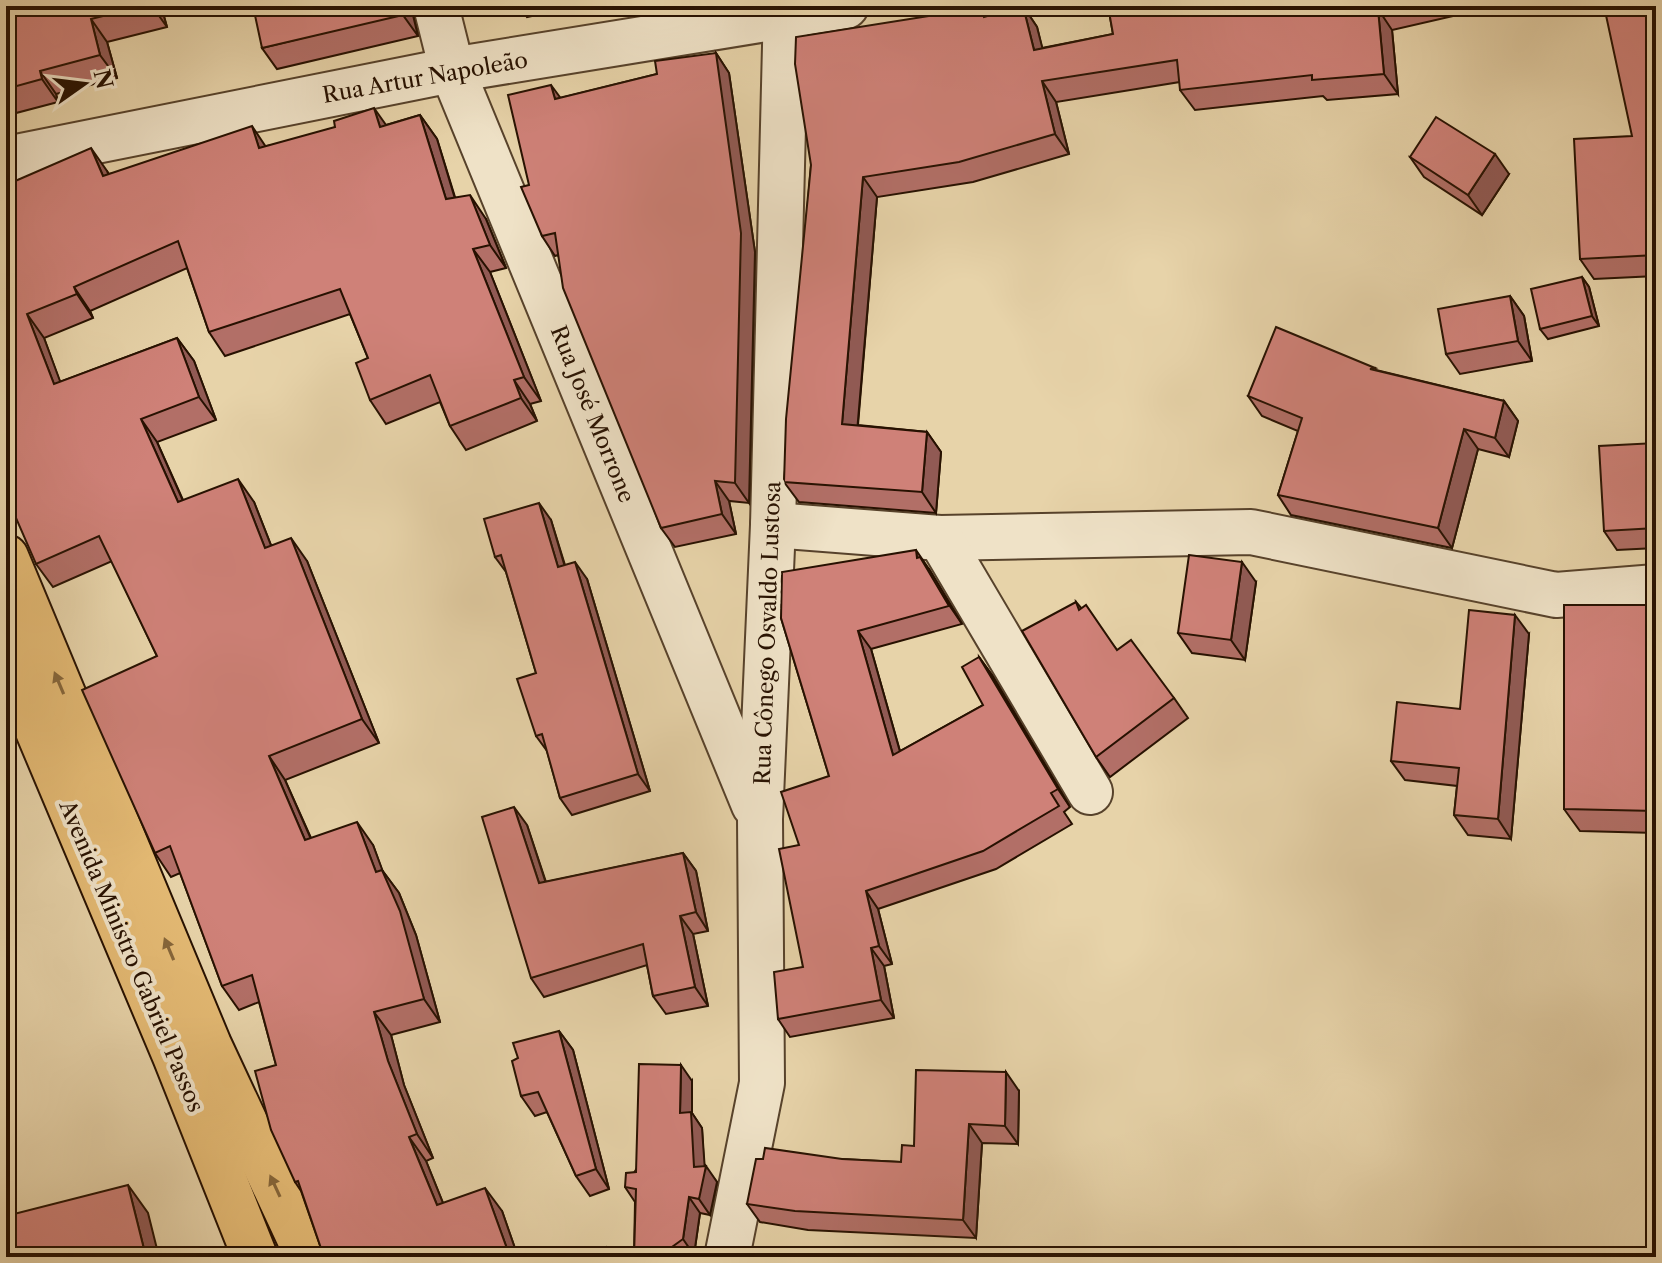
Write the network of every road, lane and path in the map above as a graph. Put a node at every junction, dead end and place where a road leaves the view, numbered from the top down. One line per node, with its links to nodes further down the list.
1 (436, 6): 4 (street, Rua José Morrone)
2 (846, 6): 3 (street, Rua Artur Napoleão)
3 (786, 11): 4 (street, Rua Artur Napoleão); 6 (street, Rua Cônego Osvaldo Lustosa)
4 (452, 70): 5 (street, Rua Artur Napoleão); 13 (street, Rua José Morrone)
5 (6, 159)
6 (773, 525): 7 (street); 13 (street, Rua Cônego Osvaldo Lustosa)
7 (940, 538): 9 (street); 12 (street)
8 (6, 557): 11 (main road, one-way to 8)
9 (1656, 587)
10 (6, 655): 11 (main road, Avenida Ministro Gabriel Passos)
11 (66, 748): 14 (main road, Avenida Ministro Gabriel Passos); 15 (main road, one-way to 11)
12 (1090, 792)
13 (760, 819): 16 (street, Rua Cônego Osvaldo Lustosa)
14 (255, 1257)
15 (308, 1257)
16 (727, 1257)

